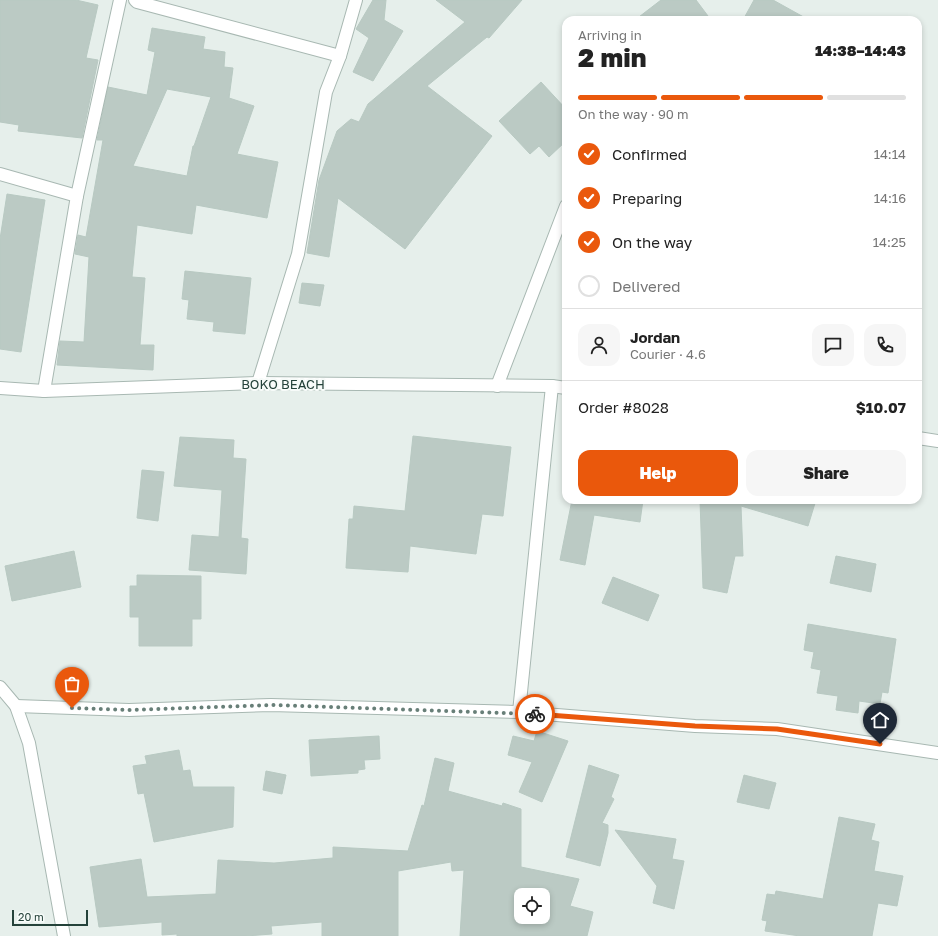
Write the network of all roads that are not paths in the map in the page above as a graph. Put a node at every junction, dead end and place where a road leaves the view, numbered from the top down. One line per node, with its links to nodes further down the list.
1 (120, 0): 6 (street)
2 (135, 0): 4 (street)
3 (356, 0): 4 (street)
4 (340, 56): 8 (street)
5 (0, 174): 6 (street)
6 (77, 196): 13 (street)
7 (562, 216): 9 (street)
8 (258, 383): 9 (street, BOKO BEACH); 13 (street, BOKO BEACH)
9 (497, 386): 10 (street, BOKO BEACH)
10 (552, 386): 11 (street, BOKO BEACH); 18 (street)
11 (562, 387)
12 (0, 388): 13 (street, BOKO BEACH)
13 (44, 391)
14 (922, 439): 15 (street)
15 (938, 441)
16 (0, 687): 17 (street)
17 (16, 706): 18 (street); 20 (street)
18 (519, 712): 19 (street)
19 (938, 753)
20 (64, 936)

